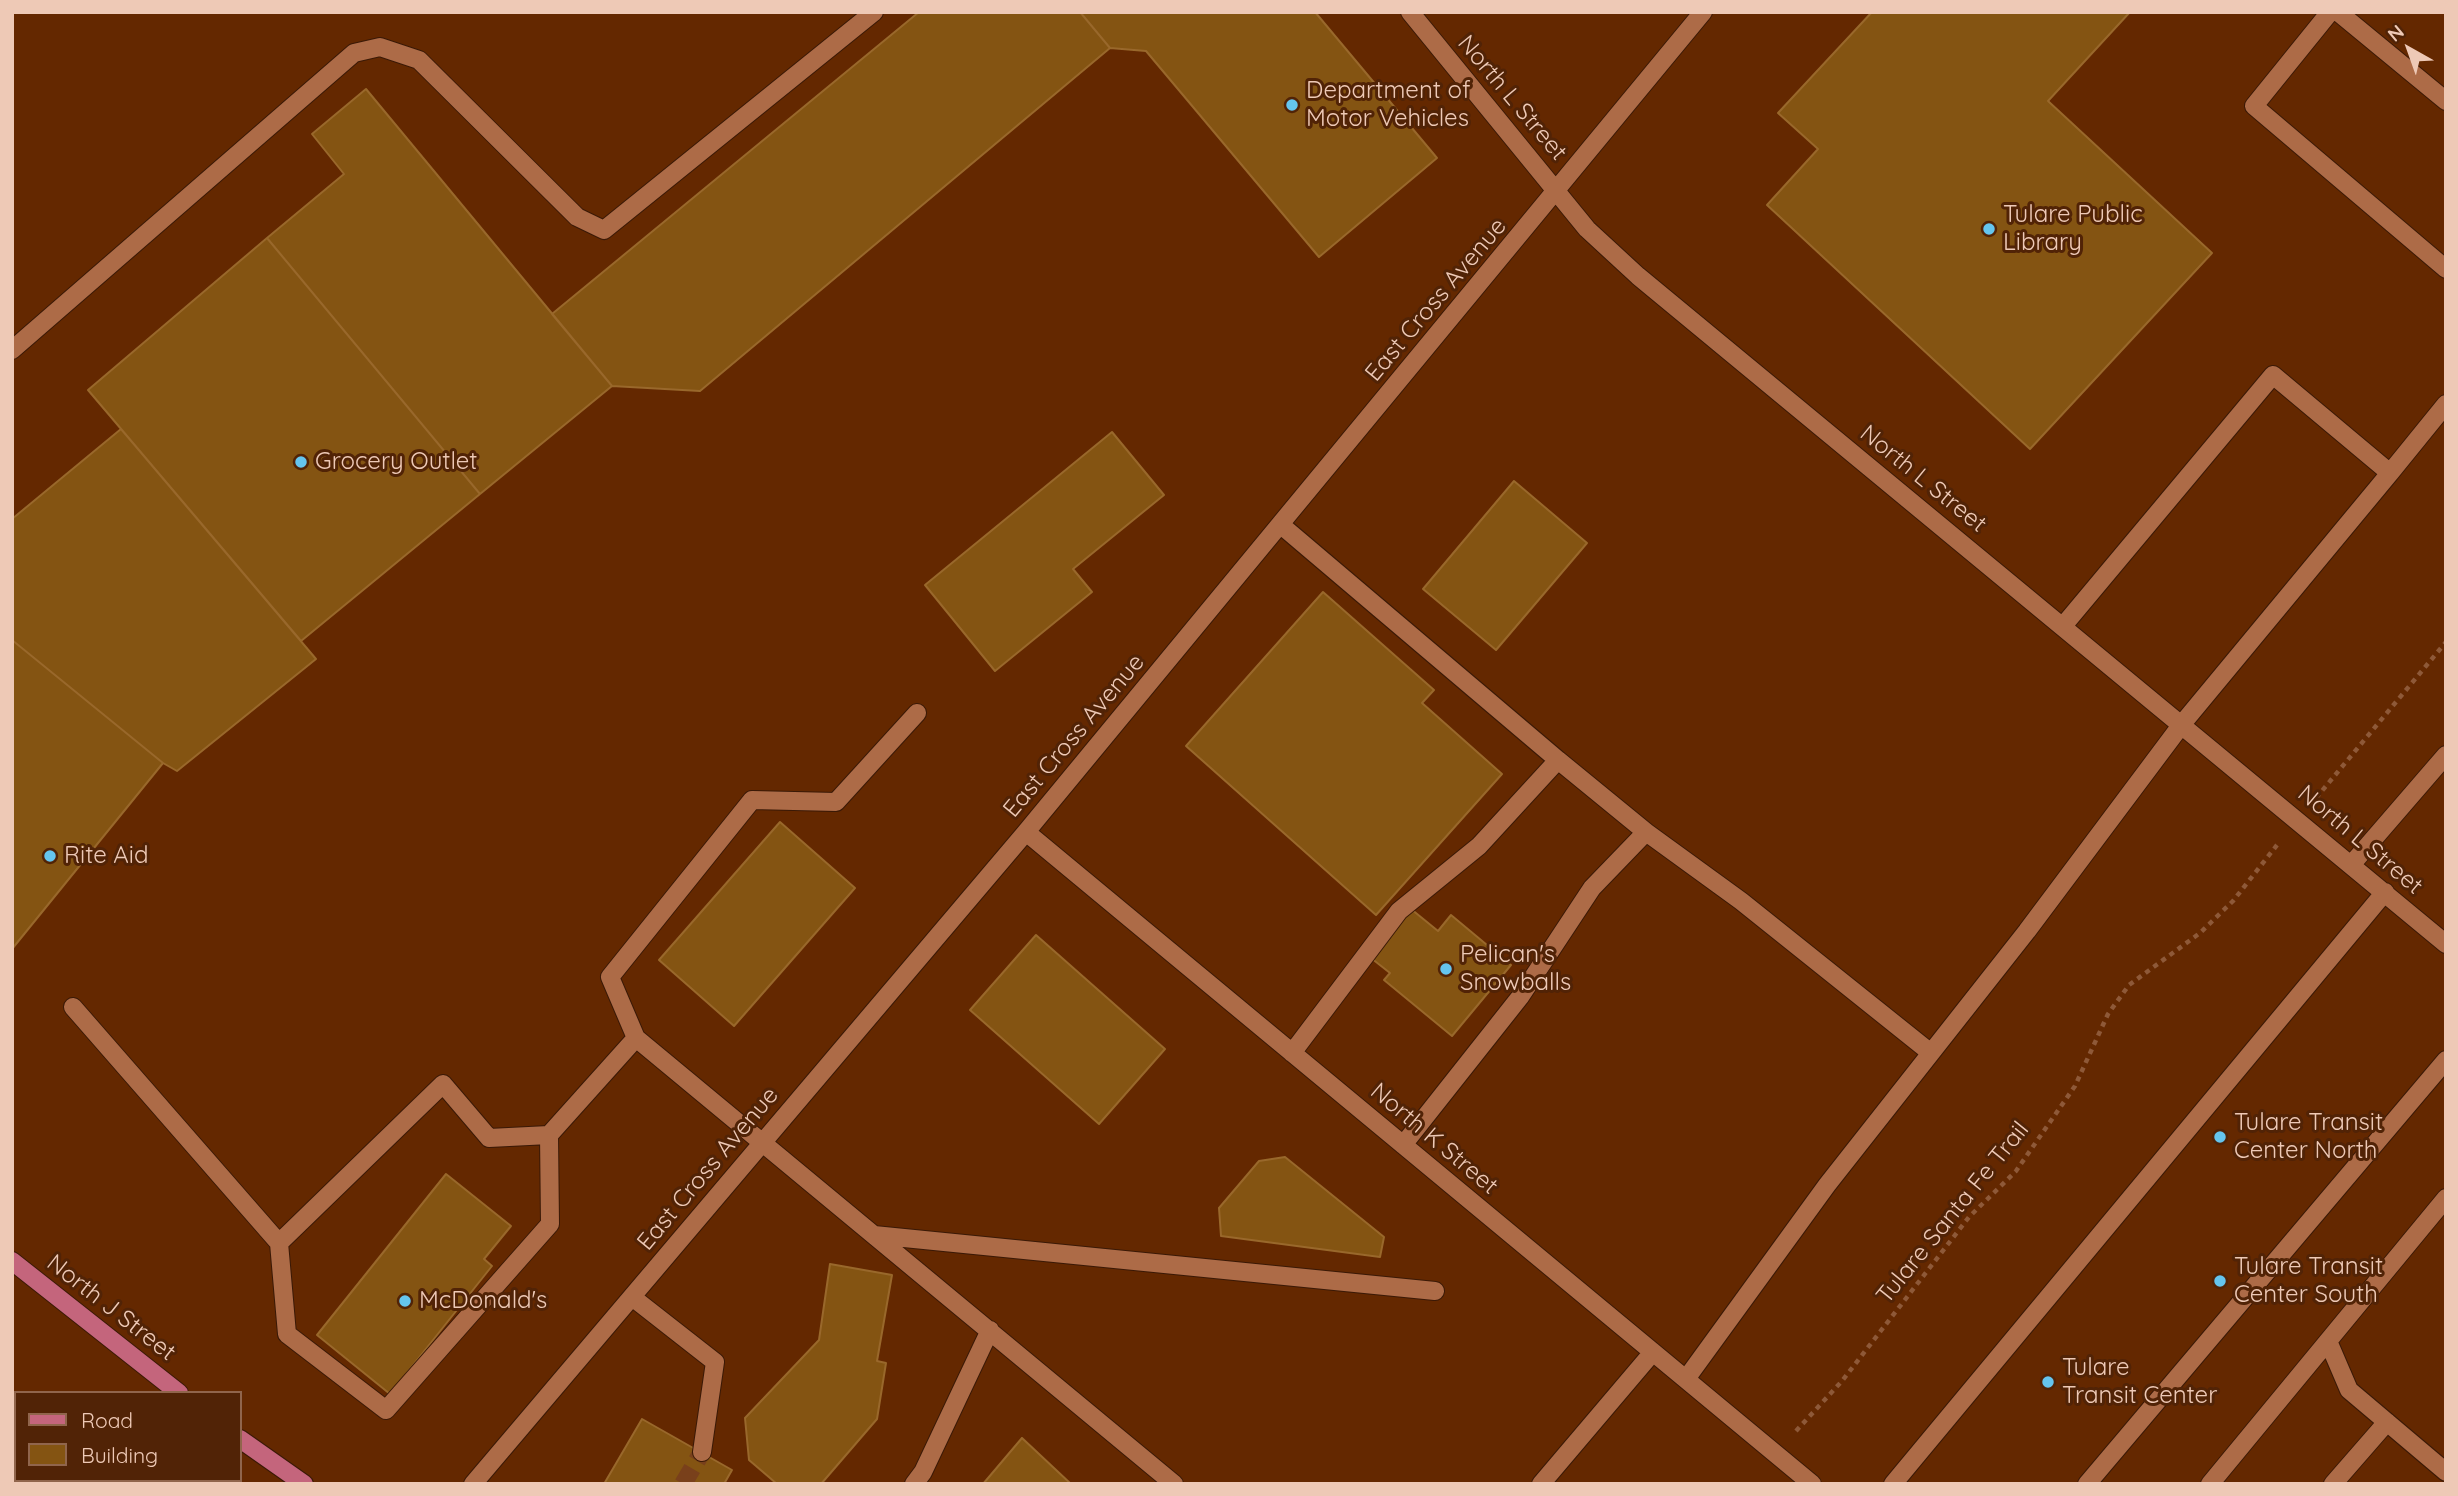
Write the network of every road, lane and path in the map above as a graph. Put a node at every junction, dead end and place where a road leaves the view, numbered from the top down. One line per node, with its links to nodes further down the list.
1 (874, 12): 9 (street)
2 (1409, 12): 7 (street, North L Street)
3 (1703, 12): 7 (street, East Cross Avenue)
4 (2330, 12): 8 (street)
5 (2338, 12): 6 (street)
6 (2446, 101)
7 (1558, 192): 12 (street, East Cross Avenue); 13 (street, North L Street)
8 (2446, 270)
9 (12, 350)
10 (2446, 404): 11 (street)
11 (2390, 472): 13 (street); 16 (street)
12 (1281, 525): 18 (street); 20 (street, East Cross Avenue)
13 (2063, 626): 16 (street, North L Street)
14 (2446, 642): 19 (path, Tulare Santa Fe Trail)
15 (917, 713): 26 (street)
16 (2182, 724): 19 (street, North L Street); 28 (street)
17 (2446, 755): 22 (street)
18 (1558, 760): 21 (street); 27 (street)
19 (2298, 820): 22 (street, North L Street); 47 (path, Tulare Santa Fe Trail)
20 (1026, 832): 27 (street, North K Street); 31 (street, East Cross Avenue)
21 (1646, 832): 28 (street); 32 (street)
22 (2351, 865): 23 (street, North L Street)
23 (2385, 892): 24 (street, North L Street); 55 (street)
24 (2446, 944)
25 (73, 1007): 35 (street)
26 (636, 1038): 30 (street); 31 (street)
27 (1292, 1053): 32 (street, North K Street)
28 (1931, 1053): 42 (street)
29 (2446, 1060): 56 (street)
30 (549, 1135): 35 (street); 35 (street)
31 (763, 1141): 34 (street); 38 (street, East Cross Avenue)
32 (1403, 1145): 41 (street, North K Street)
33 (2446, 1198): 40 (street)
34 (874, 1235): 37 (street); 39 (street)
35 (279, 1243)
36 (12, 1261): 43 (main road, North J Street)
37 (1435, 1291)
38 (632, 1297): 46 (street); 51 (street, East Cross Avenue)
39 (990, 1330): 52 (street); 53 (street)
40 (2328, 1341): 44 (street); 57 (street)
41 (1653, 1352): 42 (street, North K Street); 54 (street)
42 (1686, 1379): 47 (street, North K Street)
43 (176, 1391)
44 (2387, 1422): 48 (street); 58 (street)
45 (242, 1440): 50 (main road)
46 (702, 1452)
47 (1775, 1454): 49 (street, North K Street)
48 (2446, 1472)
49 (1809, 1483)
50 (304, 1484)
51 (473, 1484)
52 (914, 1484)
53 (1174, 1484)
54 (1541, 1484)
55 (1894, 1484)
56 (2087, 1484)
57 (2210, 1484)
58 (2333, 1484)

